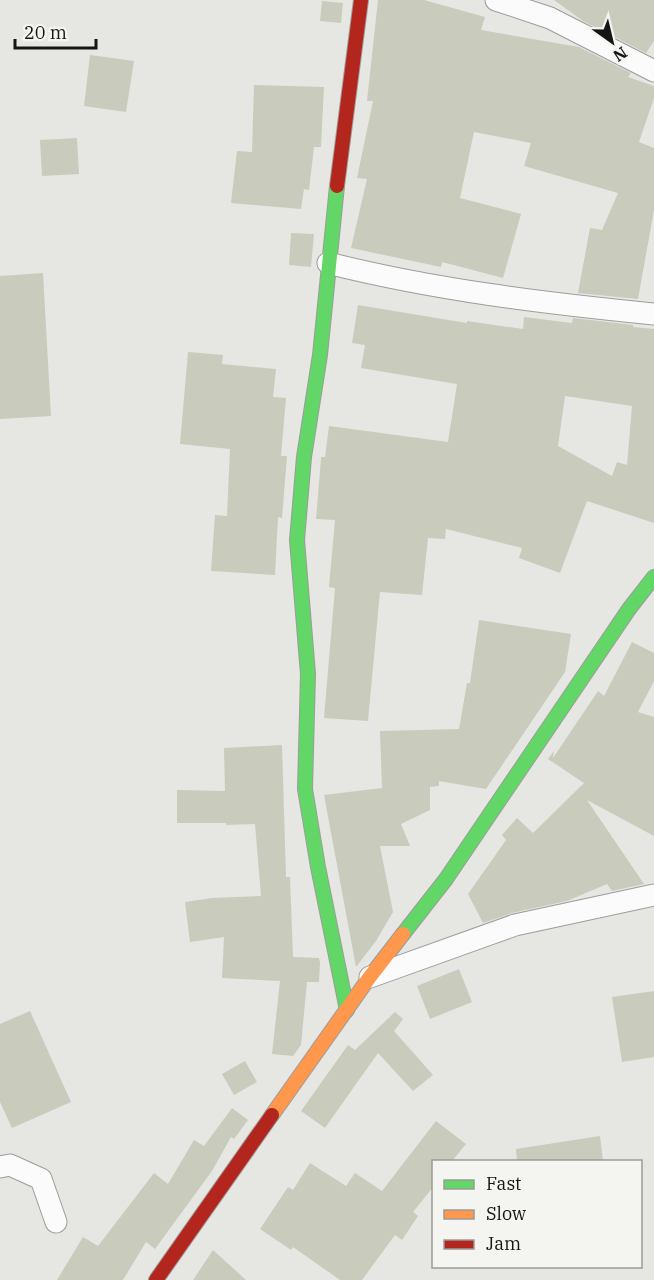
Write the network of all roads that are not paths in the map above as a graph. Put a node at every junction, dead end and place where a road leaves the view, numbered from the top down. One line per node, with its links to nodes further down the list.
1 (361, 0): 4 (street)
2 (496, 0): 3 (street)
3 (654, 71)
4 (328, 263): 5 (street); 9 (street)
5 (654, 314)
6 (654, 577): 8 (street)
7 (654, 895): 8 (street)
8 (369, 978): 9 (street)
9 (347, 1010): 12 (street)
10 (0, 1167): 11 (street)
11 (56, 1222)
12 (156, 1280)

